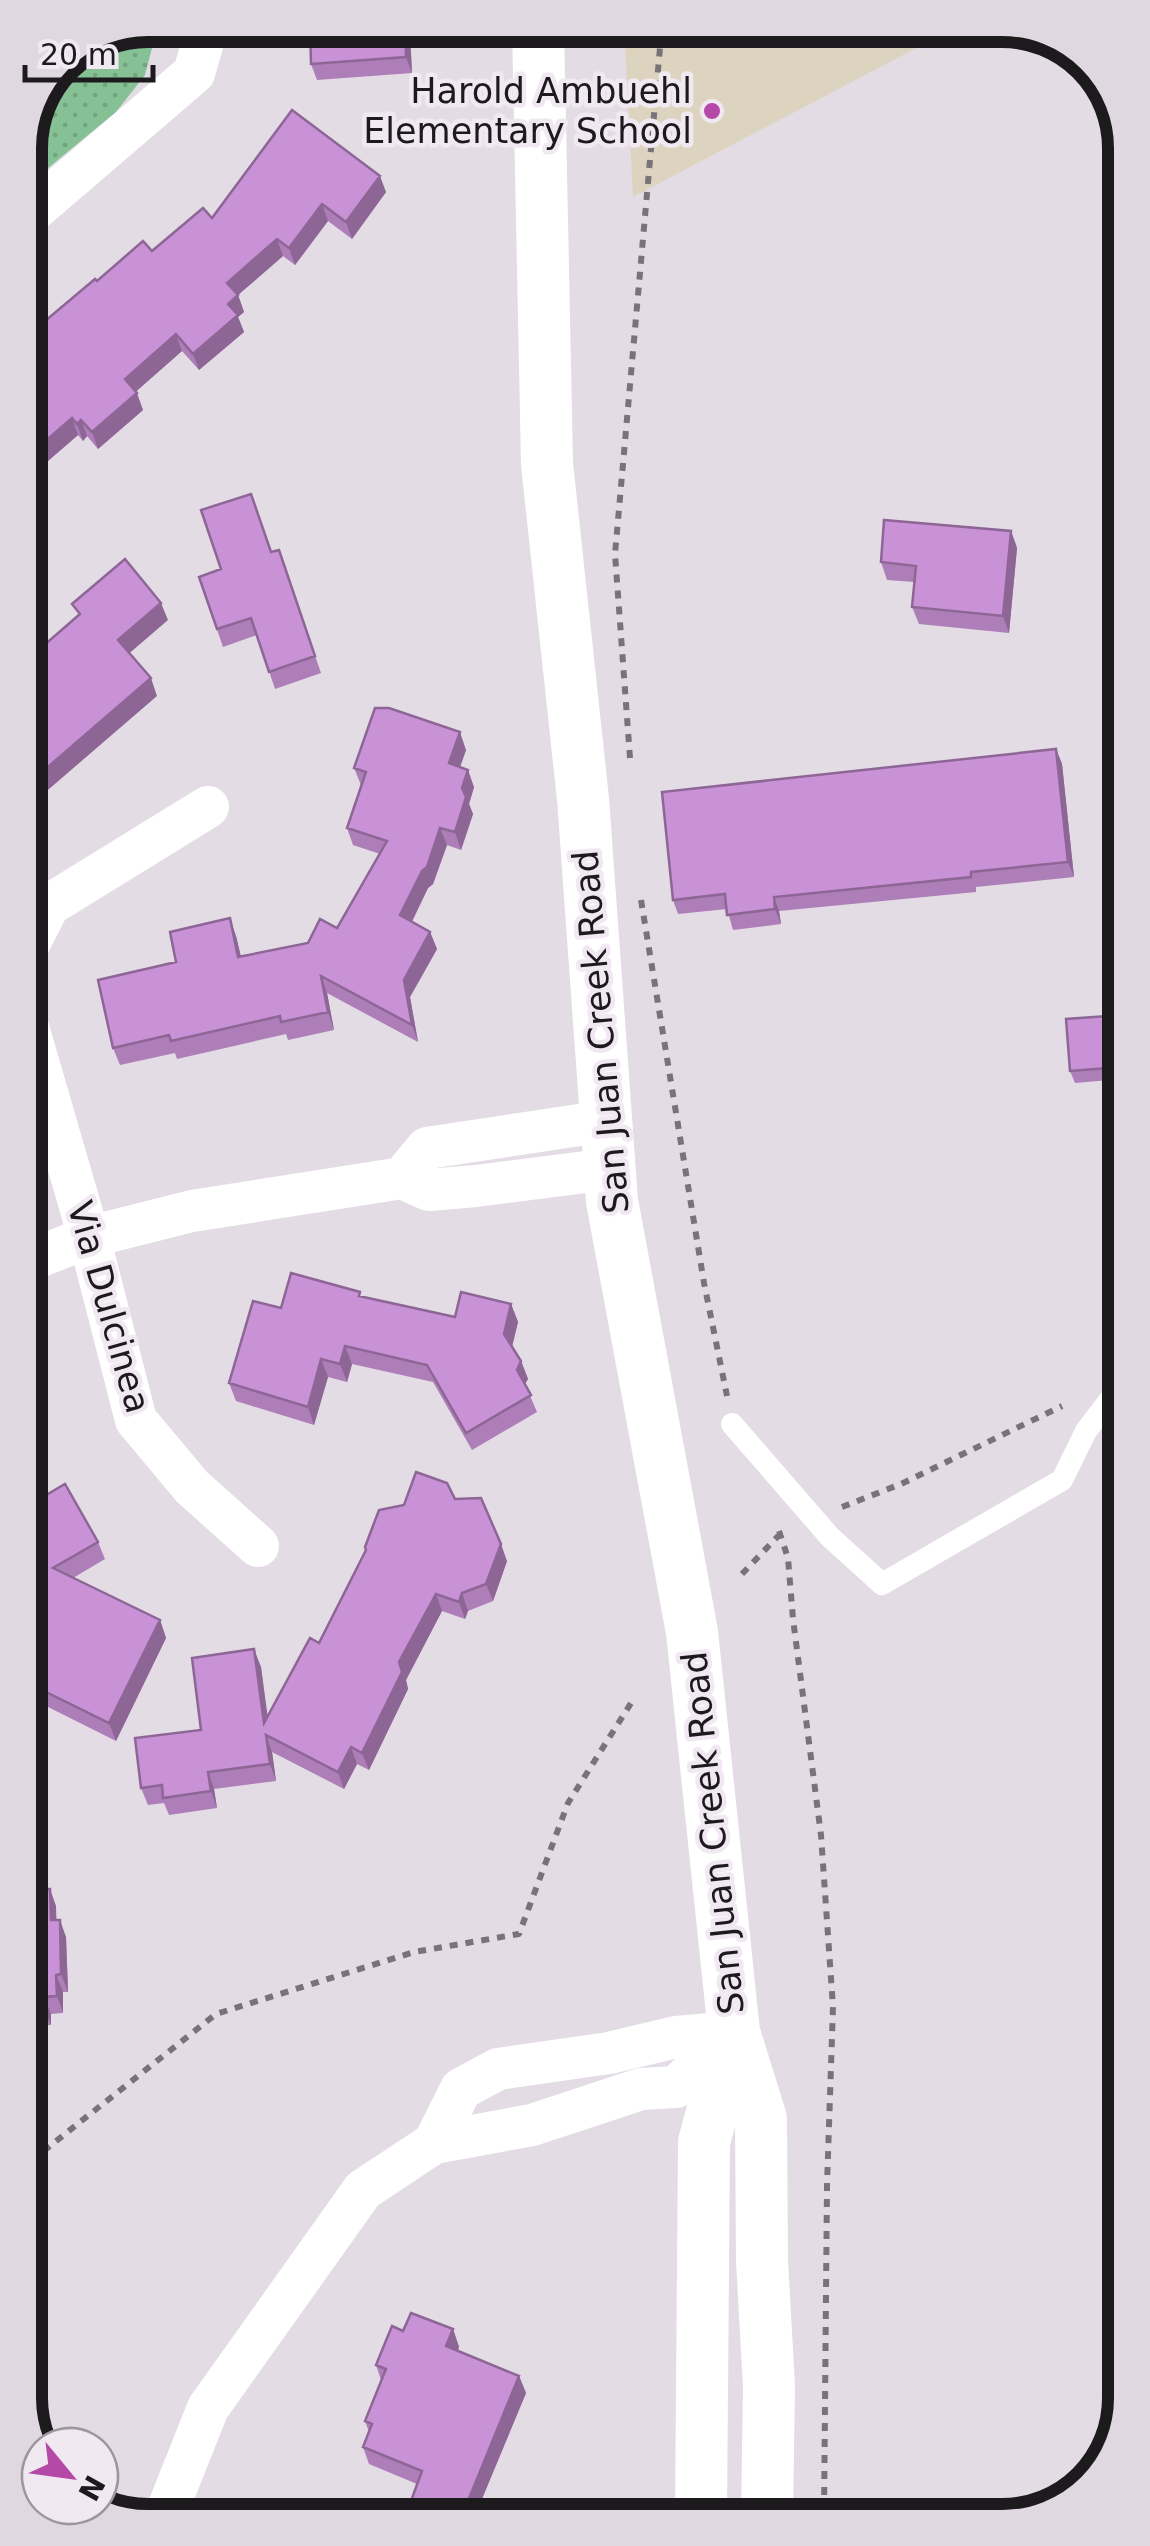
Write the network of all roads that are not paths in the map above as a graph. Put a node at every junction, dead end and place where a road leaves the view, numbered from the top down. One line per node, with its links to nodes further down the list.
1 (203, 42): 3 (street)
2 (538, 42): 7 (street, San Juan Creek Road)
3 (43, 203)
4 (208, 807): 5 (street)
5 (43, 917)
6 (43, 1077): 8 (street, Via Dulcinea)
7 (608, 1145): 8 (street); 13 (street, San Juan Creek Road)
8 (89, 1237): 9 (street); 12 (street, Via Dulcinea)
9 (43, 1256)
10 (1108, 1402): 11 (lane)
11 (732, 1424)
12 (258, 1546)
13 (734, 2032): 14 (street); 14 (street); 16 (street, San Juan Creek Road); 17 (street, San Juan Creek Road)
14 (434, 2143): 15 (street)
15 (170, 2503)
16 (702, 2504)
17 (767, 2504)

